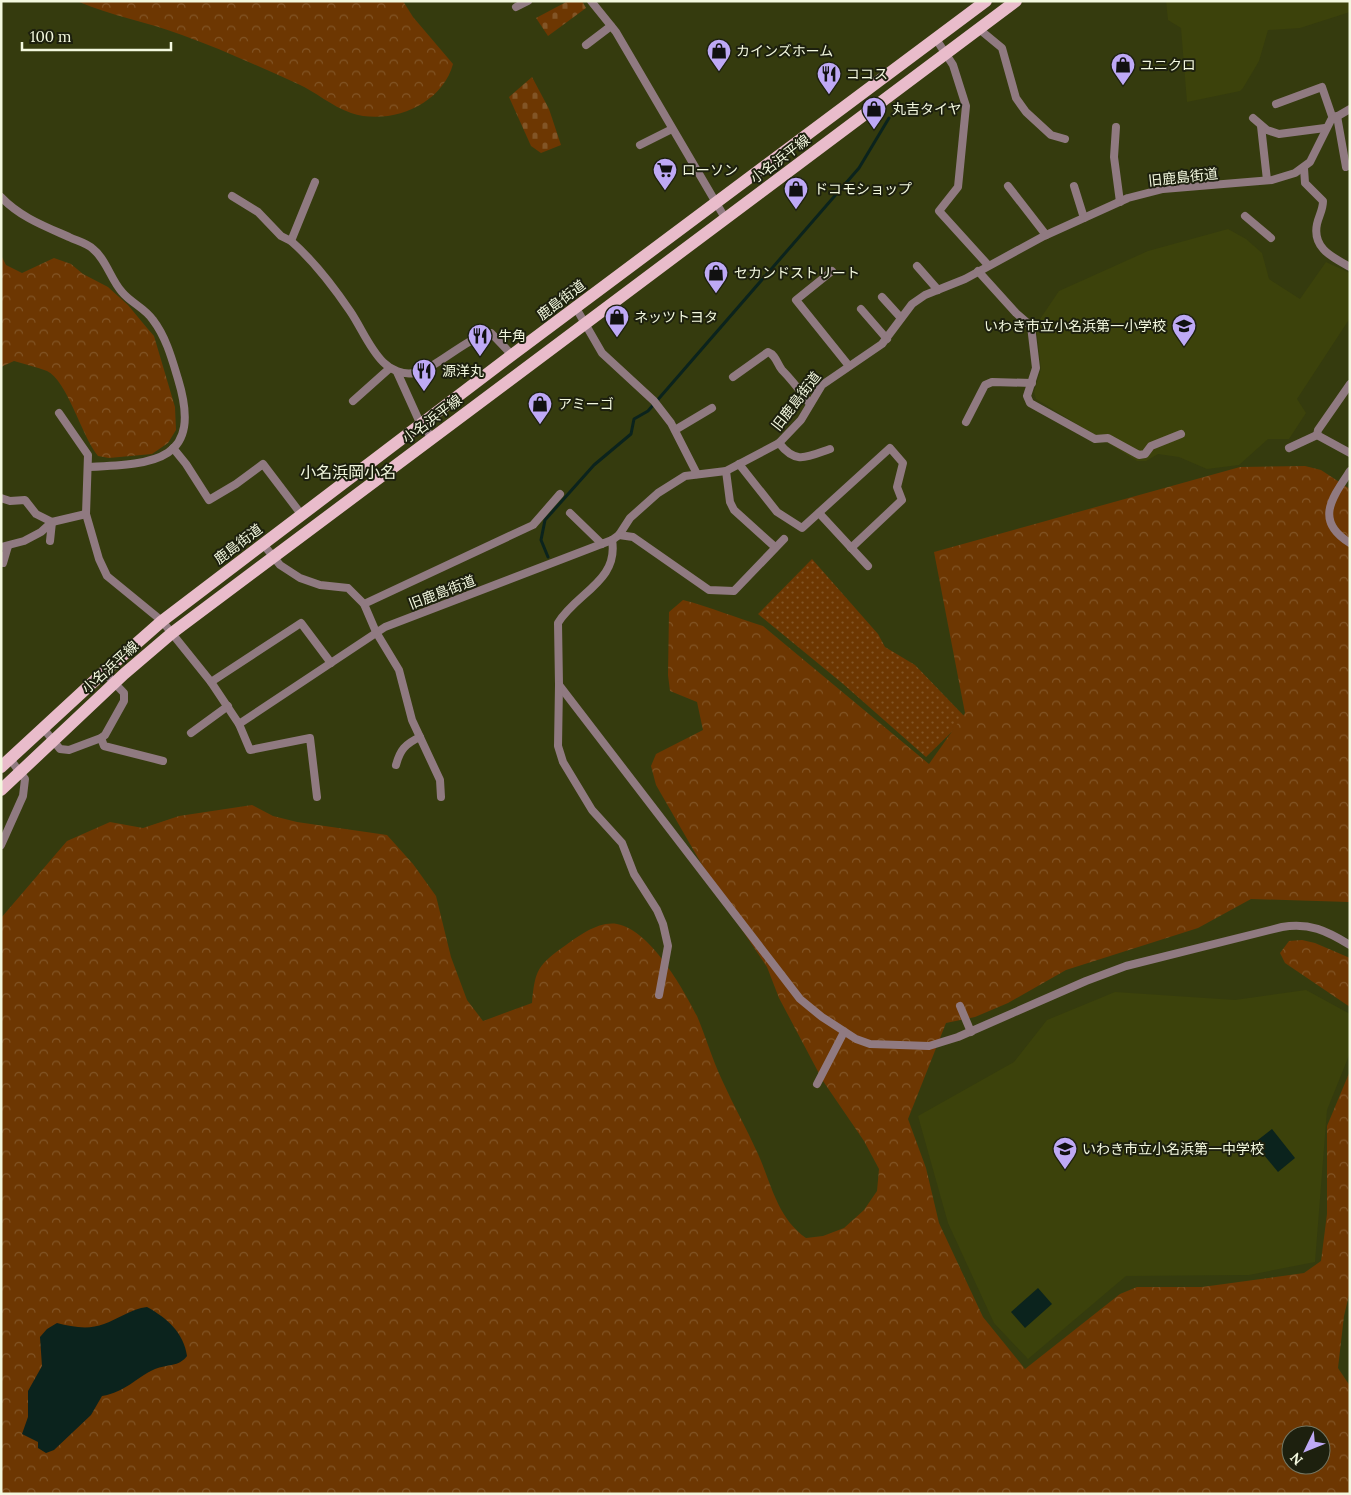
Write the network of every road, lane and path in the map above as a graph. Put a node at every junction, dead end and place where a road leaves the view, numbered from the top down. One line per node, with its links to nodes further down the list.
1 (528, 1): 5 (street)
2 (591, 1): 6 (street)
3 (986, 1): 8 (main road, 鹿島街道)
4 (1016, 1): 7 (main road, 小名浜平線)
5 (516, 7)
6 (611, 26): 9 (street); 18 (street)
7 (979, 29): 10 (main road, 小名浜平線); 19 (street)
8 (936, 39): 10 (street); 30 (main road, 鹿島街道)
9 (586, 46)
10 (945, 53): 32 (main road, 小名浜平線); 37 (street)
11 (1276, 104): 13 (street)
12 (1350, 109): 13 (street)
13 (1335, 117): 17 (street); 21 (street)
14 (1253, 118): 15 (street)
15 (1261, 126): 17 (street); 23 (street)
16 (1116, 127): 29 (street)
17 (1325, 128): 22 (street)
18 (672, 129): 20 (street); 30 (street)
19 (1065, 139)
20 (640, 146)
21 (1346, 167)
22 (1304, 168): 23 (street, 旧鹿島街道); 39 (street)
23 (1267, 180): 29 (street, 旧鹿島街道)
24 (315, 182): 36 (street)
25 (1008, 186): 34 (street)
26 (1074, 186): 33 (street)
27 (232, 196): 36 (street)
28 (1, 197): 66 (street)
29 (1120, 202): 33 (street, 旧鹿島街道)
30 (715, 203): 32 (street); 44 (main road, 鹿島街道)
31 (1246, 216): 35 (street)
32 (725, 218): 47 (main road, 小名浜平線)
33 (1084, 218): 34 (street, 旧鹿島街道)
34 (1046, 235): 37 (street, 旧鹿島街道)
35 (1271, 238)
36 (291, 241): 51 (street)
37 (988, 265): 41 (street, 旧鹿島街道)
38 (917, 266): 42 (street)
39 (1350, 267)
40 (832, 271): 50 (street)
41 (978, 271): 42 (street, 旧鹿島街道); 53 (street)
42 (938, 290): 46 (street, 旧鹿島街道)
43 (882, 297): 46 (street)
44 (576, 308): 47 (street); 49 (main road, 鹿島街道)
45 (861, 309): 48 (street)
46 (901, 318): 48 (street, 旧鹿島街道)
47 (584, 324): 61 (street); 64 (main road, 小名浜平線)
48 (887, 339): 50 (street, 旧鹿島街道)
49 (512, 355): 51 (street); 60 (main road, 鹿島街道)
50 (849, 366): 56 (street, 旧鹿島街道)
51 (394, 370): 55 (street); 60 (street)
52 (733, 377): 56 (street)
53 (1032, 382): 59 (street); 62 (street)
54 (1350, 384): 63 (street)
55 (353, 401)
56 (810, 404): 65 (street, 旧鹿島街道)
57 (712, 408): 61 (street)
58 (59, 413): 71 (street)
59 (966, 422)
60 (421, 424): 64 (street); 80 (main road, 鹿島街道)
61 (675, 430): 74 (street)
62 (1181, 434)
63 (1317, 435): 67 (street); 69 (street)
64 (432, 438): 91 (main road, 小名浜平線)
65 (779, 443): 68 (street); 70 (street, 旧鹿島街道)
66 (173, 448): 71 (street); 80 (street)
67 (1289, 448)
68 (830, 449)
69 (1350, 453)
70 (739, 464): 72 (street, 旧鹿島街道); 78 (street)
71 (89, 467): 79 (street)
72 (726, 471): 74 (street, 旧鹿島街道); 89 (street)
73 (1350, 471): 85 (street)
74 (697, 474): 82 (street, 旧鹿島街道)
75 (560, 494): 94 (street)
76 (1, 498): 81 (street)
77 (570, 513): 87 (street)
78 (819, 513): 90 (street); 90 (street)
79 (86, 514): 81 (street); 95 (street)
80 (301, 514): 86 (main road, 鹿島街道)
81 (52, 522): 84 (street); 88 (street)
82 (616, 537): 87 (street, 旧鹿島街道); 89 (street); 102 (street)
83 (784, 539): 89 (street)
84 (50, 541)
85 (1350, 543)
86 (263, 544): 91 (street); 95 (main road, 鹿島街道)
87 (602, 544): 96 (street, 旧鹿島街道)
88 (4, 546): 92 (street)
89 (776, 547)
90 (851, 548): 93 (street)
91 (273, 557): 94 (street); 97 (main road, 小名浜平線)
92 (3, 563)
93 (868, 566)
94 (364, 604): 96 (street)
95 (162, 621): 97 (street); 99 (main road, 鹿島街道)
96 (376, 632): 98 (street, 旧鹿島街道); 107 (street)
97 (172, 633): 100 (main road, 小名浜平線); 101 (street)
98 (331, 663): 101 (street); 104 (street, 旧鹿島街道)
99 (104, 672): 100 (street); 105 (main road, 鹿島街道)
100 (115, 682): 108 (street); 109 (main road, 小名浜平線)
101 (210, 682): 103 (street)
102 (559, 685): 119 (street); 121 (street)
103 (228, 706): 104 (street); 106 (street)
104 (239, 724): 116 (street)
105 (43, 728): 109 (street); 111 (main road, 鹿島街道)
106 (191, 732)
107 (420, 737): 112 (street); 115 (street)
108 (101, 738): 109 (street); 110 (street)
109 (53, 741): 113 (main road, 小名浜平線)
110 (164, 761)
111 (6, 763): 113 (street)
112 (396, 765)
113 (20, 772): 114 (main road, 小名浜平線); 117 (street)
114 (1, 790)
115 (441, 796)
116 (318, 797)
117 (1, 846)
118 (1350, 945): 122 (street)
119 (659, 995)
120 (960, 1006): 122 (street)
121 (844, 1032): 122 (street); 123 (street)
122 (971, 1032)
123 (817, 1084)

